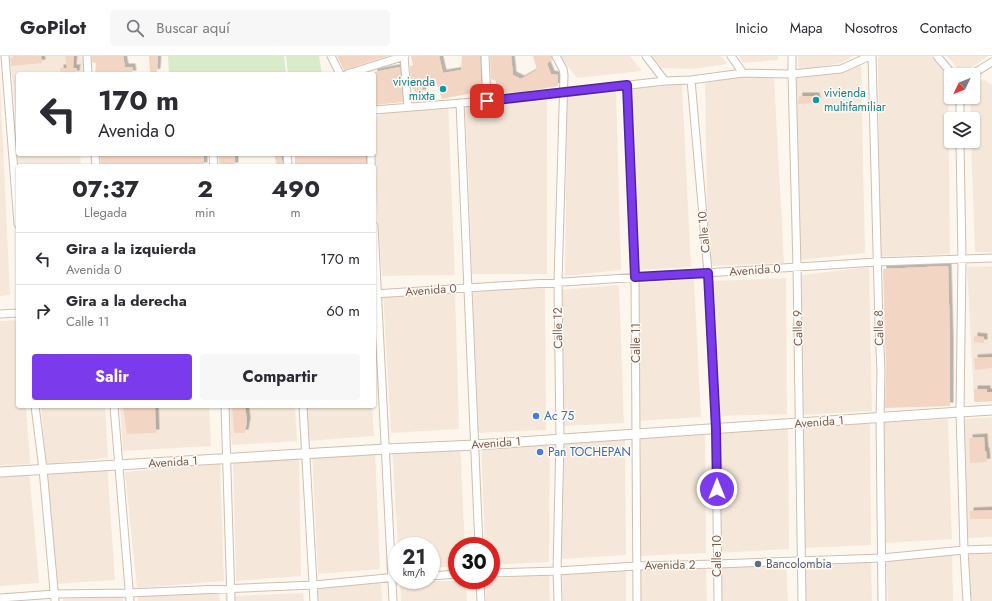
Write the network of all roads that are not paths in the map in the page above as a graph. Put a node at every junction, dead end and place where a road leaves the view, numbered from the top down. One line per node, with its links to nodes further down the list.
1 (5, 56): 29 (street)
2 (86, 56): 15 (street)
3 (331, 56): 16 (street)
4 (404, 56): 17 (street); 26 (street)
5 (485, 56): 24 (street)
6 (556, 56): 23 (street, Calle 12)
7 (646, 56): 21 (street)
8 (731, 56): 18 (street)
9 (792, 56): 19 (street, Calle 9)
10 (871, 56): 19 (street); 33 (street, Calle 8)
11 (937, 56): 13 (street)
12 (992, 62): 14 (street)
13 (947, 68)
14 (980, 69)
15 (88, 72)
16 (339, 72)
17 (353, 72)
18 (743, 73): 19 (street); 20 (street)
19 (792, 74): 34 (street, Calle 9)
20 (691, 80): 21 (street); 35 (street, Calle 10)
21 (665, 81): 22 (street)
22 (627, 85): 23 (street); 36 (street, Calle 11)
23 (563, 93): 24 (street); 37 (street, Calle 12)
24 (487, 101): 25 (street)
25 (460, 103): 26 (street); 38 (street)
26 (408, 107): 27 (street)
27 (376, 110)
28 (960, 148): 32 (street)
29 (15, 152): 30 (street)
30 (16, 176)
31 (992, 258): 32 (street, Avenida 0)
32 (962, 259): 33 (street, Avenida 0); 47 (street)
33 (877, 262): 34 (street, Avenida 0); 48 (street, Calle 8)
34 (797, 267): 35 (street, Avenida 0); 49 (street, Calle 9)
35 (708, 273): 36 (street, Avenida 0); 50 (street, Calle 10)
36 (635, 277): 37 (street, Avenida 0); 51 (street, Calle 11)
37 (558, 282): 38 (street, Avenida 0); 52 (street, Calle 12)
38 (469, 288): 39 (street, Avenida 0); 53 (street)
39 (376, 294): 54 (street)
40 (16, 313): 41 (street)
41 (0, 314)
42 (35, 408): 58 (street)
43 (114, 408): 57 (street)
44 (225, 408): 56 (street)
45 (303, 408): 55 (street)
46 (992, 410): 47 (street, Avenida 1)
47 (960, 412): 48 (street, Avenida 1); 63 (street)
48 (880, 418): 49 (street, Avenida 1); 64 (street, Calle 8)
49 (799, 423): 50 (street, Avenida 1); 65 (street, Calle 9)
50 (716, 429): 51 (street, Avenida 1); 66 (street, Calle 10)
51 (636, 434): 52 (street, Avenida 1); 67 (street, Calle 11)
52 (560, 438): 53 (street, Avenida 1); 68 (street, Calle 12)
53 (475, 444): 54 (street, Avenida 1); 61 (street)
54 (386, 449): 55 (street, Avenida 1); 60 (street)
55 (306, 454): 56 (street, Avenida 1); 71 (street)
56 (227, 458): 57 (street, Avenida 1); 72 (street)
57 (118, 465): 58 (street, Avenida 1); 76 (street)
58 (43, 469): 59 (street, Avenida 1); 75 (street)
59 (0, 472)
60 (392, 537)
61 (479, 537)
62 (992, 549): 63 (street, Avenida 2)
63 (964, 550): 64 (street, Avenida 2); 87 (street)
64 (882, 558): 65 (street, Avenida 2); 86 (street, Calle 8)
65 (801, 561): 66 (street, Avenida 2); 85 (street, Calle 9)
66 (717, 564): 67 (street, Avenida 2); 84 (street, Calle 10)
67 (636, 566): 68 (street, Avenida 2); 83 (street, Calle 11)
68 (557, 571): 69 (street, Avenida 2); 82 (street, Calle 12)
69 (500, 573)
70 (388, 578): 71 (street)
71 (314, 585): 72 (street); 79 (street)
72 (231, 589): 76 (street); 78 (street)
73 (394, 589): 80 (street)
74 (480, 589): 81 (street)
75 (55, 597): 76 (street); 77 (street)
76 (129, 597)
77 (0, 598)
78 (231, 601)
79 (314, 601)
80 (393, 601)
81 (481, 601)
82 (558, 601)
83 (637, 601)
84 (718, 601)
85 (802, 601)
86 (882, 601)
87 (967, 601)

